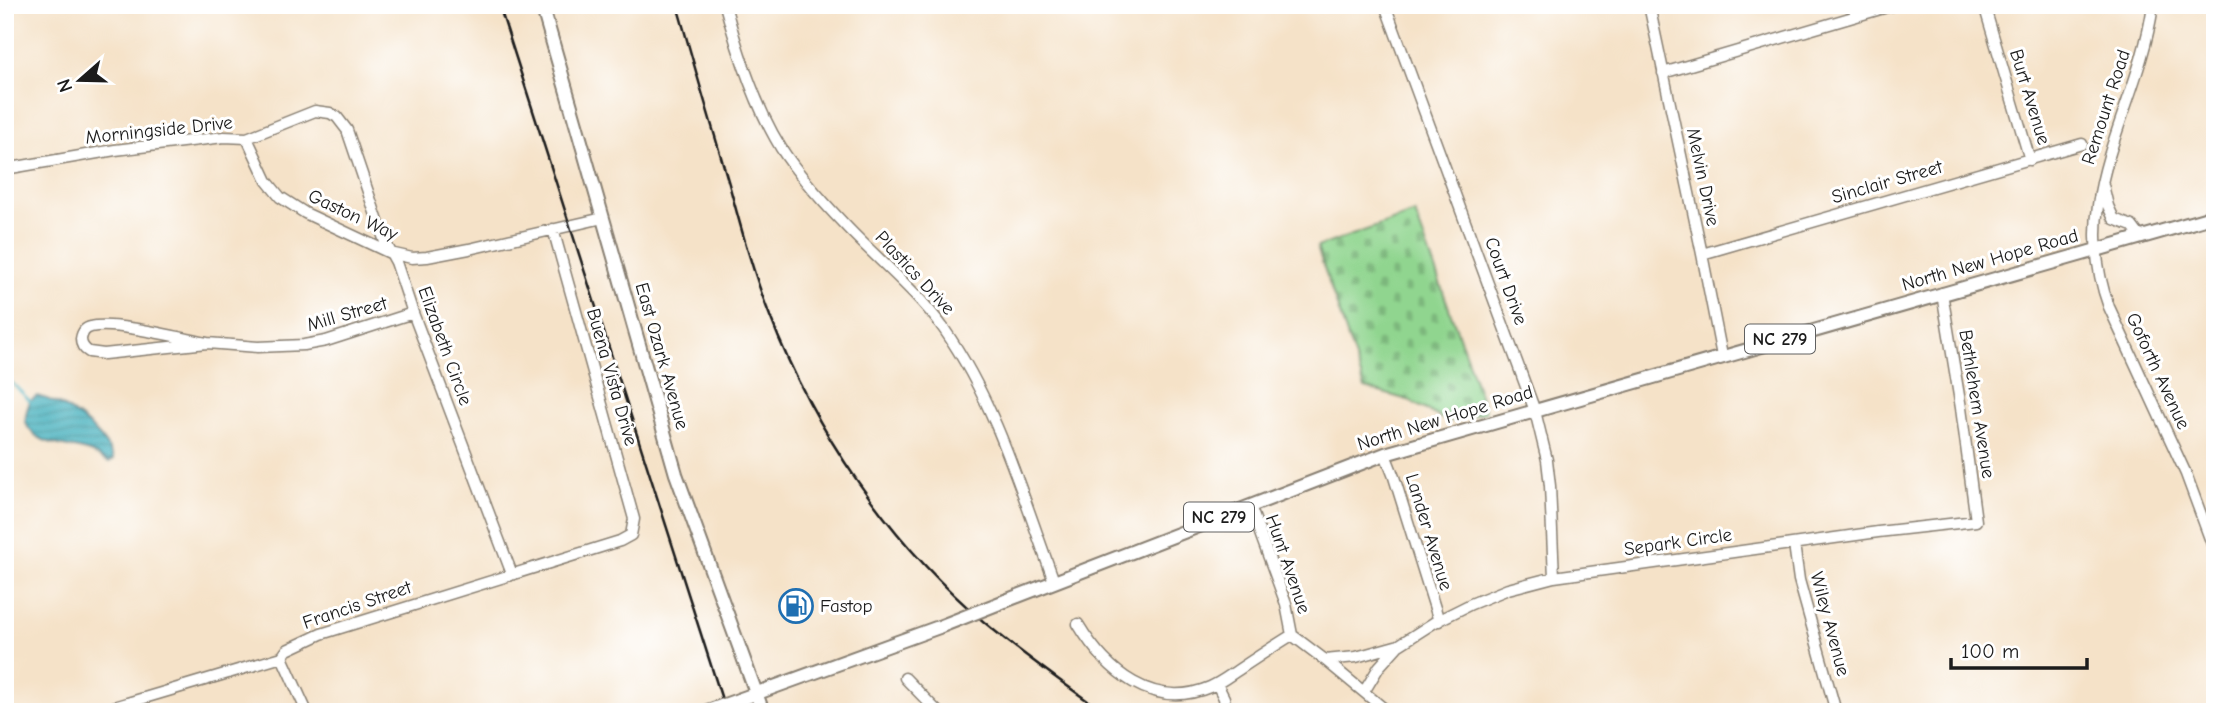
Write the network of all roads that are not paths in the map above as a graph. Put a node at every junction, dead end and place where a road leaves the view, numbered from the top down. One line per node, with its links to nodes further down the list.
1 (542, 5): 18 (main road, East Ozark Avenue)
2 (725, 5): 37 (street, Plastics Drive)
3 (1385, 5): 28 (street, Court Drive)
4 (1649, 5): 10 (street, Melvin Drive)
5 (1853, 5): 9 (street)
6 (1894, 5): 9 (street)
7 (1984, 5): 14 (street, Burt Avenue)
8 (2153, 5): 16 (street, Remount Road)
9 (1856, 16): 10 (street)
10 (1663, 73): 23 (street, Melvin Drive)
11 (347, 130): 12 (street, Morningside Drive); 22 (street, Elizabeth Circle)
12 (247, 138): 15 (street, Morningside Drive); 22 (street, Gaston Way)
13 (2082, 144): 14 (street, Sinclair Street)
14 (2030, 160): 23 (street, Sinclair Street)
15 (5, 169)
16 (2101, 179): 20 (street, Remount Road); 21 (street, Remount Road)
17 (2213, 217): 20 (main road, North New Hope Road / NC 279)
18 (603, 218): 19 (street, Gaston Way); 47 (main road, East Ozark Avenue)
19 (553, 229): 22 (street, Gaston Way); 32 (street, Buena Vista Drive)
20 (2141, 237): 21 (main road, North New Hope Road / NC 279)
21 (2095, 250): 24 (main road, North New Hope Road / NC 279); 34 (street, Goforth Avenue)
22 (390, 253): 25 (street, Elizabeth Circle)
23 (1702, 254): 27 (street, Melvin Drive)
24 (1942, 293): 27 (main road, North New Hope Road / NC 279); 31 (street, Bethlehem Avenue)
25 (413, 313): 26 (street, Mill Street); 35 (street, Elizabeth Circle)
26 (207, 343): 26 (street, Mill Street)
27 (1721, 356): 28 (main road, North New Hope Road / NC 279)
28 (1535, 411): 29 (main road, North New Hope Road / NC 279); 36 (street, Court Drive)
29 (1385, 454): 30 (main road, North New Hope Road / NC 279); 38 (street, Lander Avenue)
30 (1250, 506): 37 (main road, North New Hope Road / NC 279); 40 (street, Hunt Avenue)
31 (1976, 521): 33 (street, Separk Circle)
32 (631, 535): 35 (street, Francis Street)
33 (1794, 544): 36 (street, Separk Circle); 55 (street, Wiley Avenue)
34 (2212, 544)
35 (512, 573): 42 (street, Francis Street)
36 (1554, 577): 38 (street, Separk Circle)
37 (1054, 581): 47 (main road, North New Hope Road / NC 279, bridge)
38 (1438, 621): 41 (street, Separk Circle)
39 (1078, 624): 45 (street)
40 (1292, 635): 43 (street); 45 (street)
41 (1399, 645): 43 (street, Separk Circle); 46 (street, Separk Circle)
42 (282, 657): 48 (street, Francis Street); 49 (street)
43 (1325, 660): 46 (street)
44 (905, 678): 52 (street)
45 (1217, 684): 53 (street)
46 (1364, 692): 54 (street)
47 (756, 693): 50 (main road, North New Hope Road / NC 279, bridge); 51 (main road, East Ozark Avenue)
48 (97, 712)
49 (307, 712)
50 (705, 712)
51 (763, 712)
52 (938, 712)
53 (1226, 712)
54 (1388, 712)
55 (1836, 712)

